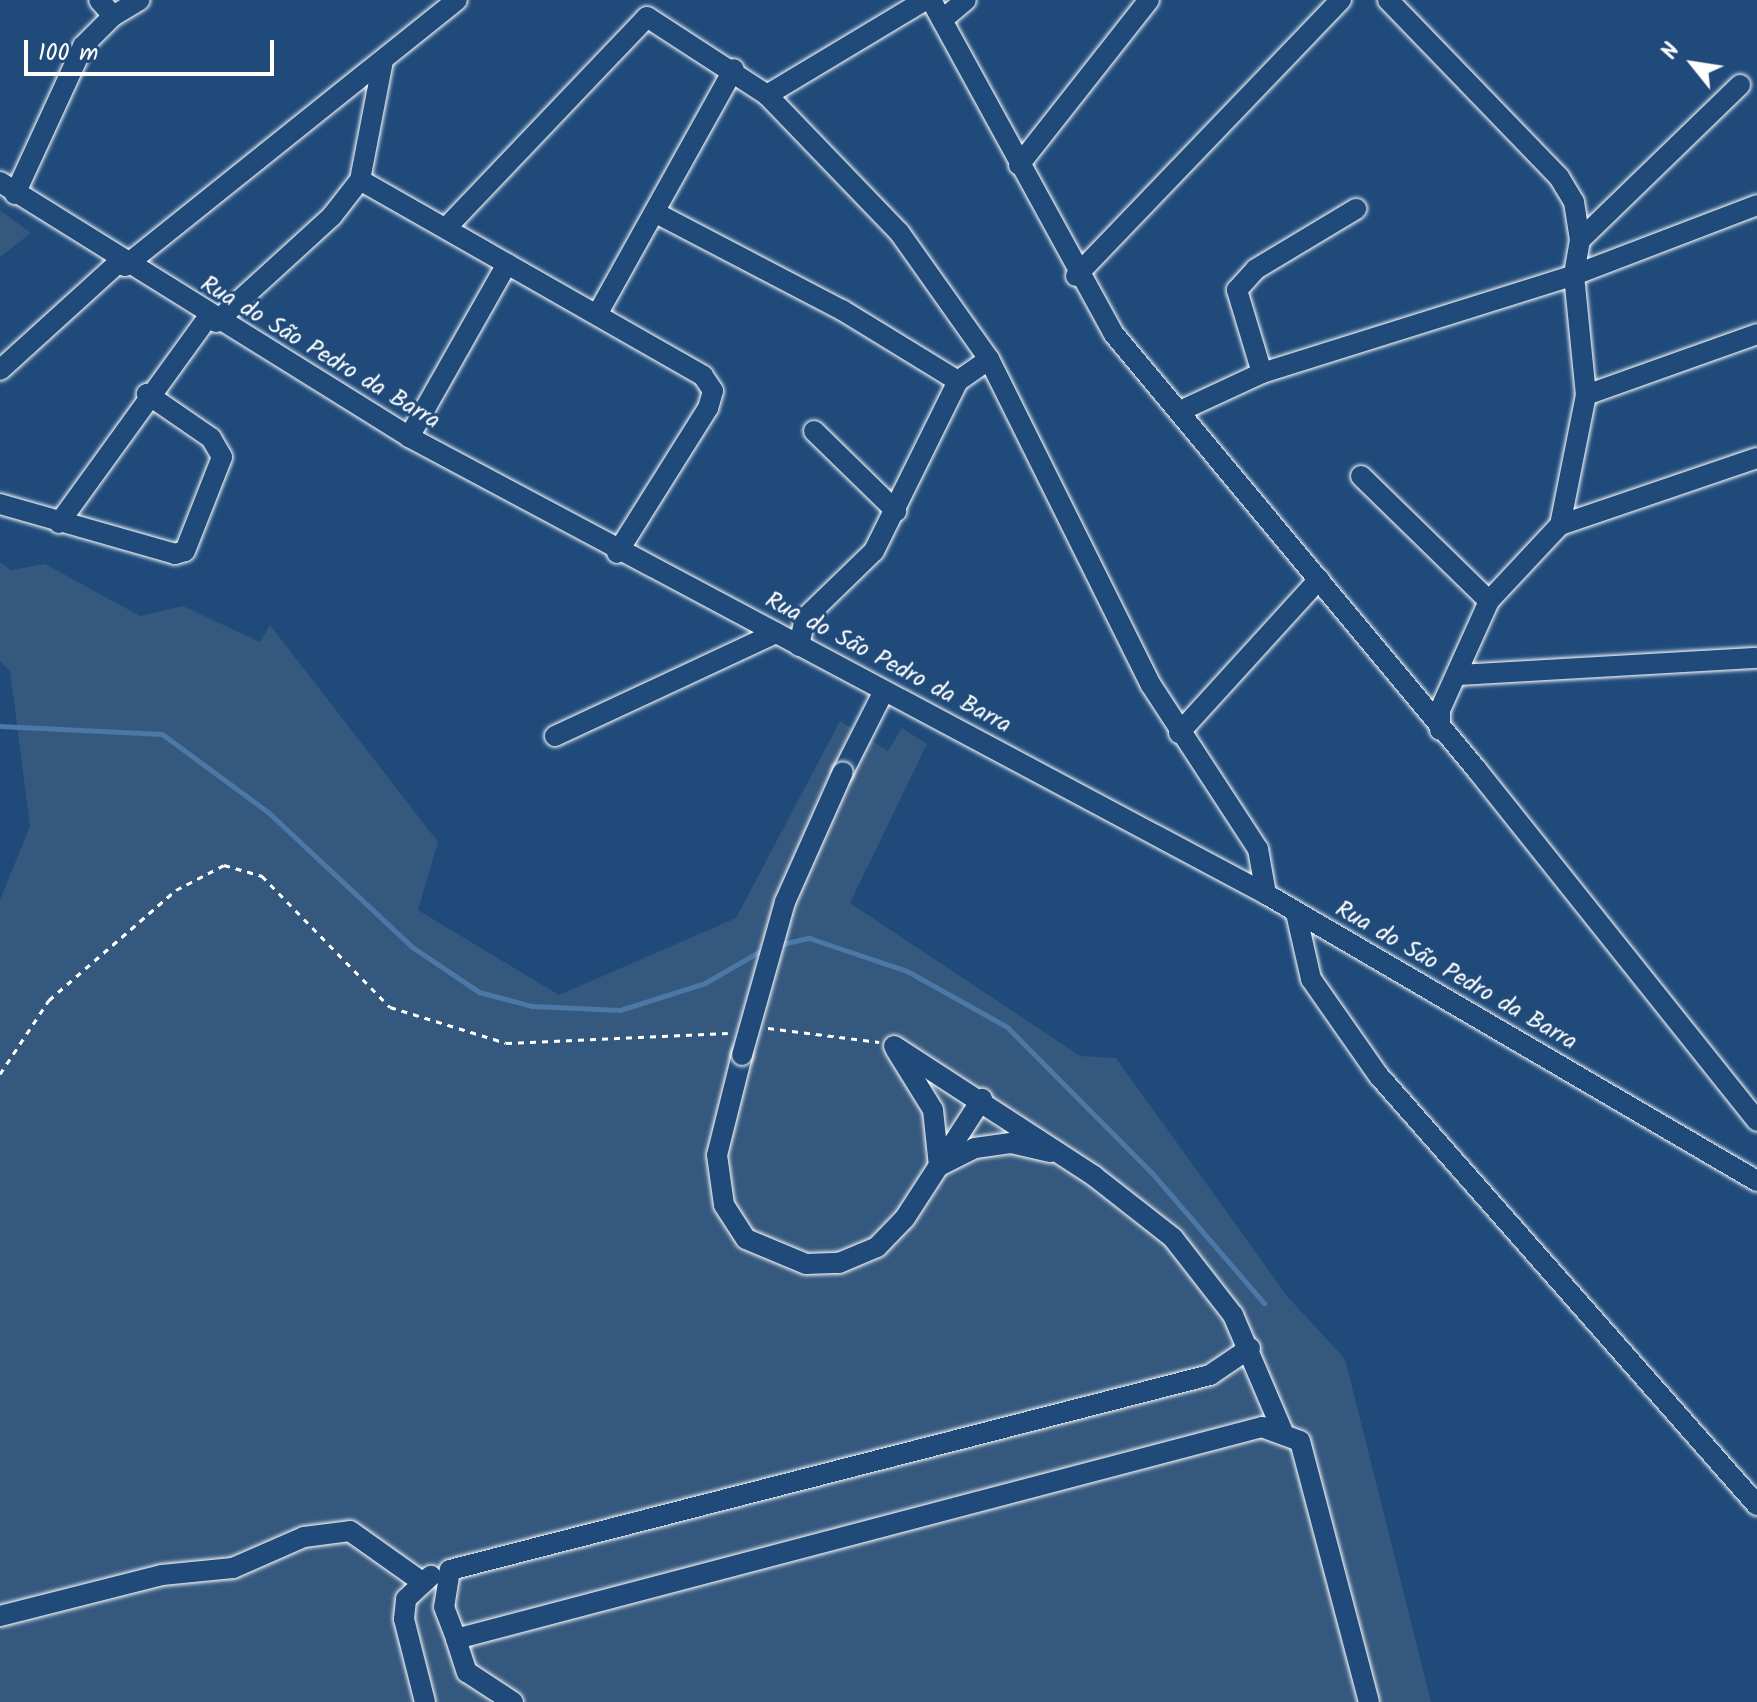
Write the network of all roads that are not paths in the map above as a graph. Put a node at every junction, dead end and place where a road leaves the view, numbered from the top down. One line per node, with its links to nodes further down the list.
1 (140, 0): 8 (street)
2 (457, 0): 10 (street)
3 (928, 0): 9 (street); 13 (street)
4 (966, 0): 9 (street)
5 (1149, 0): 14 (street)
6 (1341, 0): 25 (street)
7 (1388, 0): 21 (street)
8 (106, 8): 16 (street)
9 (942, 20): 14 (street)
10 (383, 61): 15 (street); 22 (street)
11 (734, 69): 13 (street); 19 (street); 20 (street)
12 (1740, 85): 21 (street)
13 (767, 95): 29 (street)
14 (1019, 165): 25 (street)
15 (360, 180): 20 (street); 27 (street)
16 (8, 188): 22 (street, Rua do São Pedro da Barra)
17 (1757, 205): 24 (street)
18 (1356, 209): 31 (street)
19 (658, 214): 26 (street); 32 (street)
20 (446, 228): 23 (street)
21 (1580, 240): 24 (street)
22 (122, 264): 27 (street, Rua do São Pedro da Barra); 30 (street)
23 (507, 264): 26 (street); 37 (street)
24 (1574, 275): 31 (street); 34 (street)
25 (1076, 276): 35 (street)
26 (598, 313): 44 (street)
27 (212, 320): 33 (street); 37 (street, Rua do São Pedro da Barra)
28 (1757, 334): 34 (street)
29 (989, 359): 32 (street); 53 (street)
30 (0, 370)
31 (1262, 373): 35 (street)
32 (958, 381): 41 (street)
33 (147, 394): 42 (street); 42 (street)
34 (1586, 395): 43 (street)
35 (1180, 411): 45 (street)
36 (814, 431): 41 (street)
37 (409, 437): 44 (street, Rua do São Pedro da Barra)
38 (1757, 458): 43 (street)
39 (1361, 476): 46 (street)
40 (0, 504): 42 (street)
41 (896, 511): 48 (street)
42 (59, 523)
43 (1560, 525): 46 (street)
44 (617, 553): 47 (street, Rua do São Pedro da Barra)
45 (1319, 579): 52 (street); 53 (street)
46 (1489, 601): 50 (street)
47 (776, 633): 48 (street, Rua do São Pedro da Barra); 54 (street)
48 (799, 646): 51 (street, Rua do São Pedro da Barra)
49 (1757, 658): 50 (street)
50 (1460, 675): 52 (street)
51 (884, 691): 55 (street, Rua do São Pedro da Barra); 60 (street, bridge)
52 (1440, 730): 58 (street)
53 (1179, 733): 55 (street)
54 (555, 736)
55 (1266, 894): 56 (street, Rua do São Pedro da Barra)
56 (1296, 913): 61 (street, Rua do São Pedro da Barra); 64 (street)
57 (982, 1099): 59 (street); 60 (street); 60 (street)
58 (1757, 1121)
59 (1066, 1157): 60 (street); 62 (street)
60 (939, 1166)
61 (1757, 1181)
62 (1250, 1348): 63 (street); 65 (street)
63 (1282, 1430): 68 (street); 71 (street)
64 (1757, 1505)
65 (450, 1570): 66 (street); 68 (street)
66 (422, 1582): 67 (street); 69 (street)
67 (0, 1616)
68 (456, 1639): 70 (street)
69 (425, 1702)
70 (513, 1702)
71 (1367, 1702)

